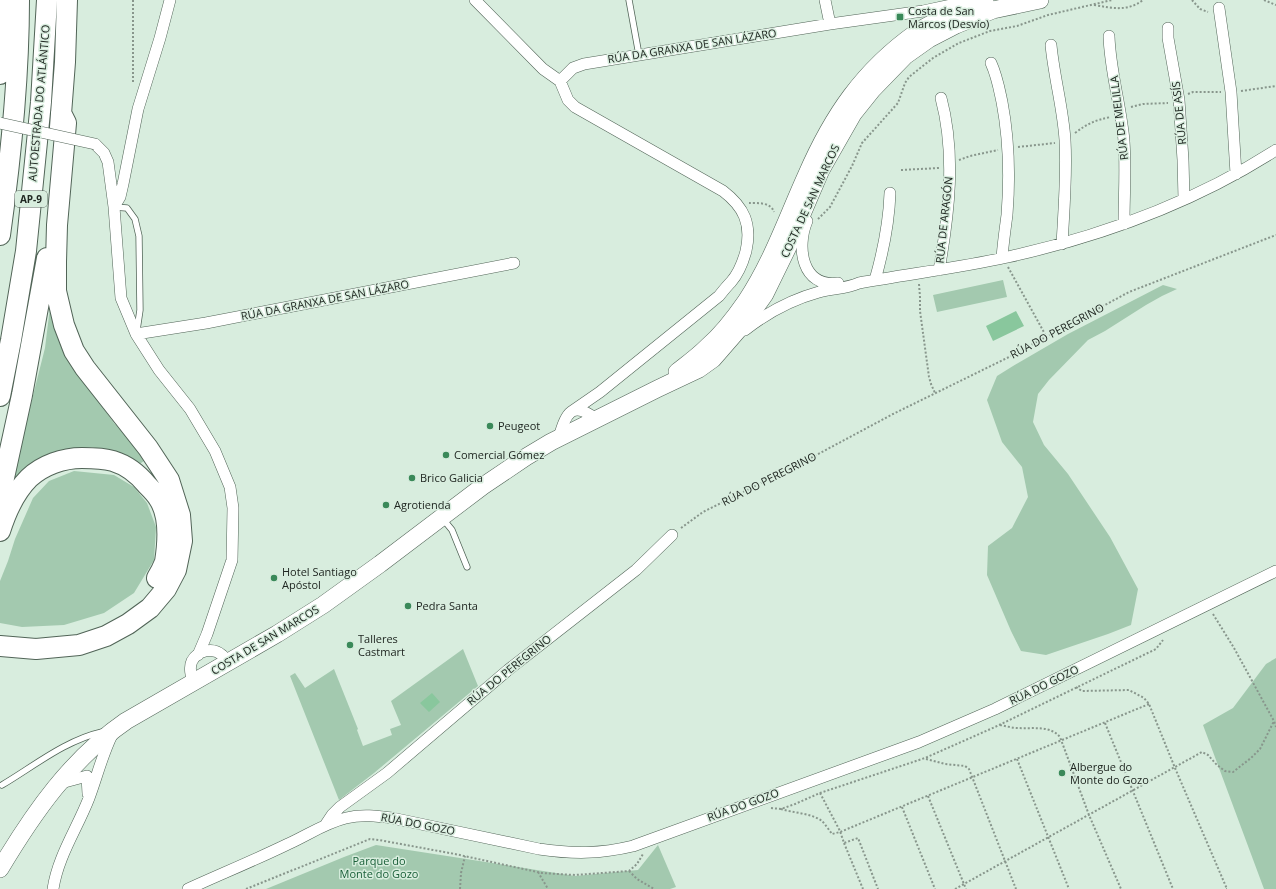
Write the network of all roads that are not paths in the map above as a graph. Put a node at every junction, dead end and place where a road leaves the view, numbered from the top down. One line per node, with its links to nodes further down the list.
1 (6, 0): 21 (highway)
2 (19, 0): 33 (highway, AP-9)
3 (47, 0): 44 (highway, AUTOESTRADA DO ATLÁNTICO / AP-9)
4 (67, 0): 24 (highway)
5 (170, 0): 31 (street)
6 (475, 0): 22 (street)
7 (629, 0): 18 (lane)
8 (825, 0): 13 (street)
9 (975, 0): 14 (street)
10 (1040, 0): 11 (main road, COSTA DE SAN MARCOS)
11 (989, 5): 14 (main road, COSTA DE SAN MARCOS); 19 (main road, COSTA DE SAN MARCOS)
12 (1220, 12): 28 (street)
13 (830, 24): 14 (street, RÚA DA GRANXA DE SAN LÁZARO); 18 (street, RÚA DA GRANXA DE SAN LÁZARO)
14 (927, 24): 19 (main road); 42 (main road, COSTA DE SAN MARCOS)
15 (1168, 28): 30 (street, RÚA DE ASÍS)
16 (1109, 36): 32 (street, RÚA DE MELILLA)
17 (1051, 46): 34 (street)
18 (640, 55): 22 (street, RÚA DA GRANXA DE SAN LÁZARO)
19 (905, 56): 27 (main road, COSTA DE SAN MARCOS)
20 (991, 63): 35 (street)
21 (0, 74)
22 (560, 81): 43 (street)
23 (941, 98): 37 (street, RÚA DE ARAGÓN)
24 (61, 113): 48 (highway); 56 (highway)
25 (0, 124): 31 (street, bridge)
26 (1276, 150): 28 (street)
27 (821, 170): 39 (street); 41 (main road, COSTA DE SAN MARCOS)
28 (1236, 174): 30 (street)
29 (890, 193): 38 (street)
30 (1184, 199): 32 (street)
31 (114, 207): 40 (street); 40 (lane)
32 (1124, 224): 34 (street)
33 (0, 235)
34 (1062, 244): 35 (street)
35 (1002, 258): 37 (street)
36 (514, 263): 40 (street, RÚA DA GRANXA DE SAN LÁZARO)
37 (939, 270): 38 (street)
38 (875, 280): 39 (street)
39 (859, 283): 41 (street)
40 (136, 334): 55 (street)
41 (730, 341): 42 (main road, COSTA DE SAN MARCOS)
42 (657, 389): 46 (main road, COSTA DE SAN MARCOS)
43 (600, 392): 45 (street); 46 (street)
44 (0, 396)
45 (571, 412): 46 (street, COSTA DE SAN MARCOS); 47 (street)
46 (592, 416): 47 (main road, COSTA DE SAN MARCOS)
47 (559, 438): 49 (main road, COSTA DE SAN MARCOS)
48 (0, 496)
49 (441, 518): 52 (lane); 59 (main road, COSTA DE SAN MARCOS)
50 (0, 531): 54 (highway)
51 (672, 535): 68 (street, RÚA DO PEREGRINO)
52 (466, 567)
53 (1276, 571): 68 (street, RÚA DO GOZO)
54 (0, 634)
55 (207, 634): 57 (street); 58 (street)
56 (0, 646)
57 (214, 651): 58 (street); 59 (street)
58 (198, 655): 60 (street)
59 (228, 662): 60 (main road, COSTA DE SAN MARCOS)
60 (193, 682): 61 (main road, COSTA DE SAN MARCOS)
61 (114, 729): 62 (main road, COSTA DE SAN MARCOS); 63 (street); 65 (lane)
62 (83, 756): 63 (street); 64 (street); 66 (main road, COSTA DE SAN MARCOS)
63 (98, 770): 64 (street); 67 (street)
64 (87, 776): 66 (street); 67 (street)
65 (2, 785)
66 (57, 785): 69 (main road, COSTA DE SAN MARCOS)
67 (89, 799): 70 (street)
68 (326, 824): 71 (street, RÚA DO GOZO)
69 (0, 869)
70 (53, 889)
71 (188, 889)

